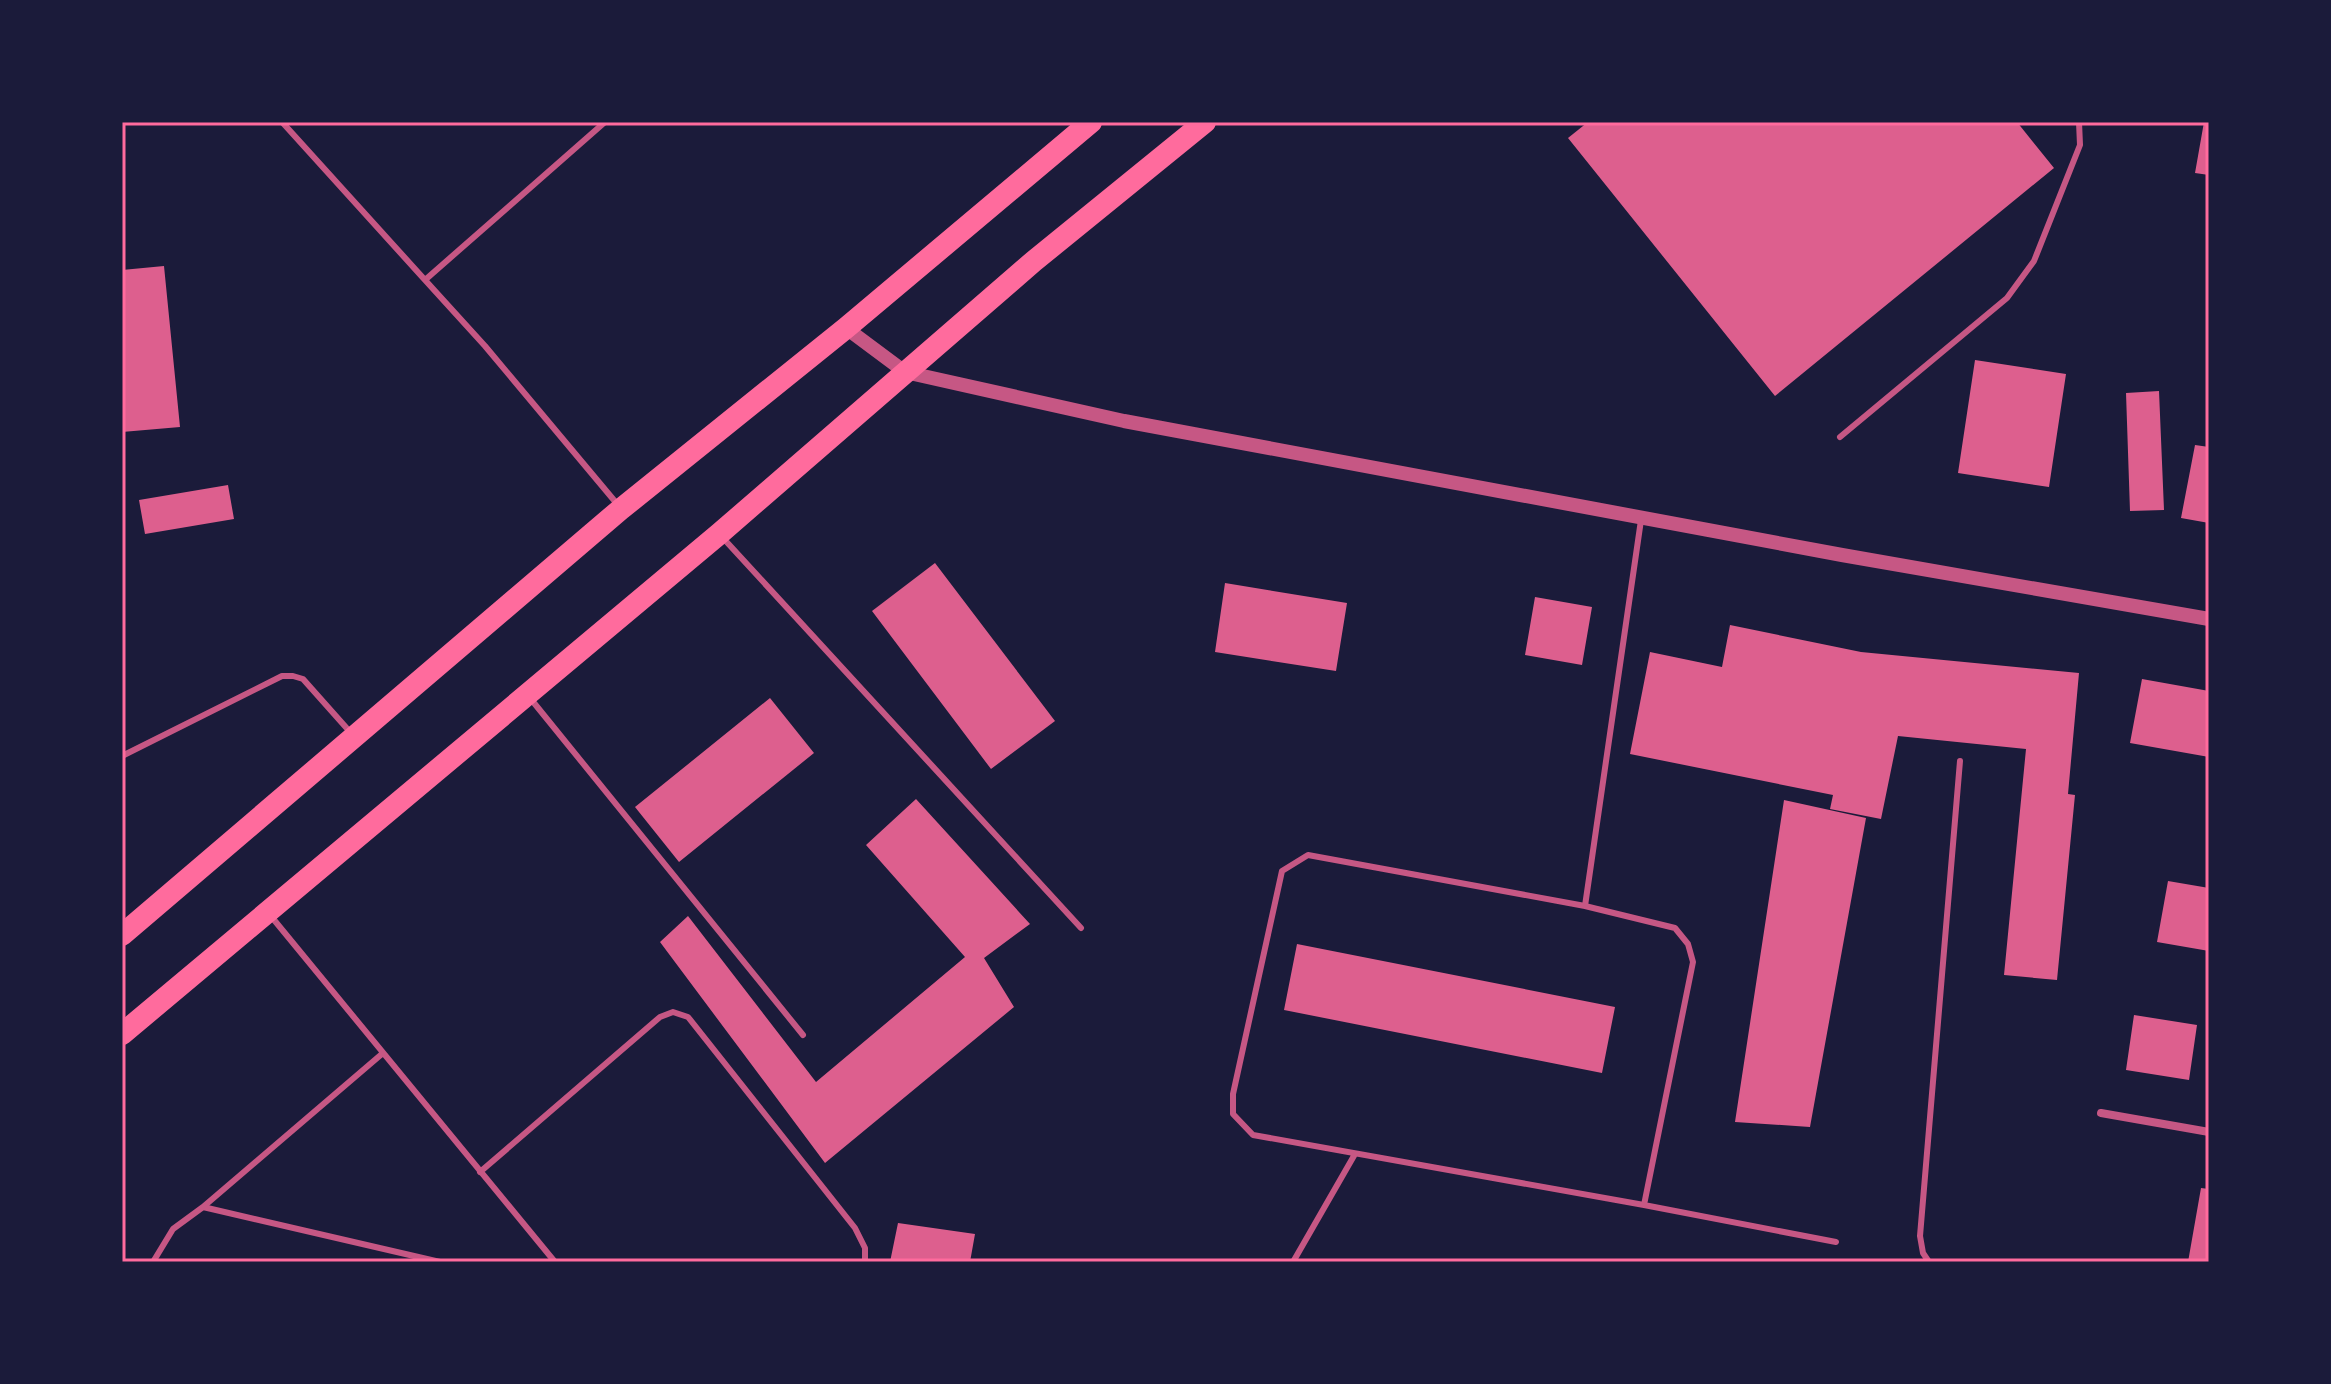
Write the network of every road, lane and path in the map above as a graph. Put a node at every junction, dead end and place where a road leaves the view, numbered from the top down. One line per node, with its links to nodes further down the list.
1 (282, 122): 6 (lane)
2 (605, 122): 6 (lane)
3 (1091, 122): 7 (highway)
4 (1205, 122): 8 (highway)
5 (2079, 122): 9 (lane)
6 (425, 280): 10 (lane)
7 (846, 328): 8 (street); 10 (highway)
8 (905, 372): 11 (street); 12 (highway)
9 (1840, 437)
10 (621, 509): 15 (highway)
11 (1642, 518): 13 (street); 18 (lane)
12 (719, 534): 14 (highway); 20 (lane)
13 (2209, 619)
14 (527, 695): 19 (highway); 23 (lane)
15 (355, 737): 16 (lane); 21 (highway)
16 (122, 756)
17 (1960, 761): 37 (lane)
18 (1585, 906): 27 (lane); 29 (lane)
19 (267, 912): 22 (highway); 24 (lane)
20 (1081, 928)
21 (122, 935)
22 (122, 1034)
23 (803, 1035)
24 (383, 1053): 28 (lane); 30 (lane)
25 (2101, 1113): 26 (street)
26 (2209, 1132)
27 (1355, 1154): 29 (lane); 36 (lane)
28 (480, 1172): 34 (lane); 35 (lane)
29 (1644, 1205): 31 (lane)
30 (203, 1207): 32 (lane); 33 (lane)
31 (1836, 1242)
32 (153, 1262)
33 (440, 1262)
34 (555, 1262)
35 (865, 1262)
36 (1293, 1262)
37 (1929, 1262)

